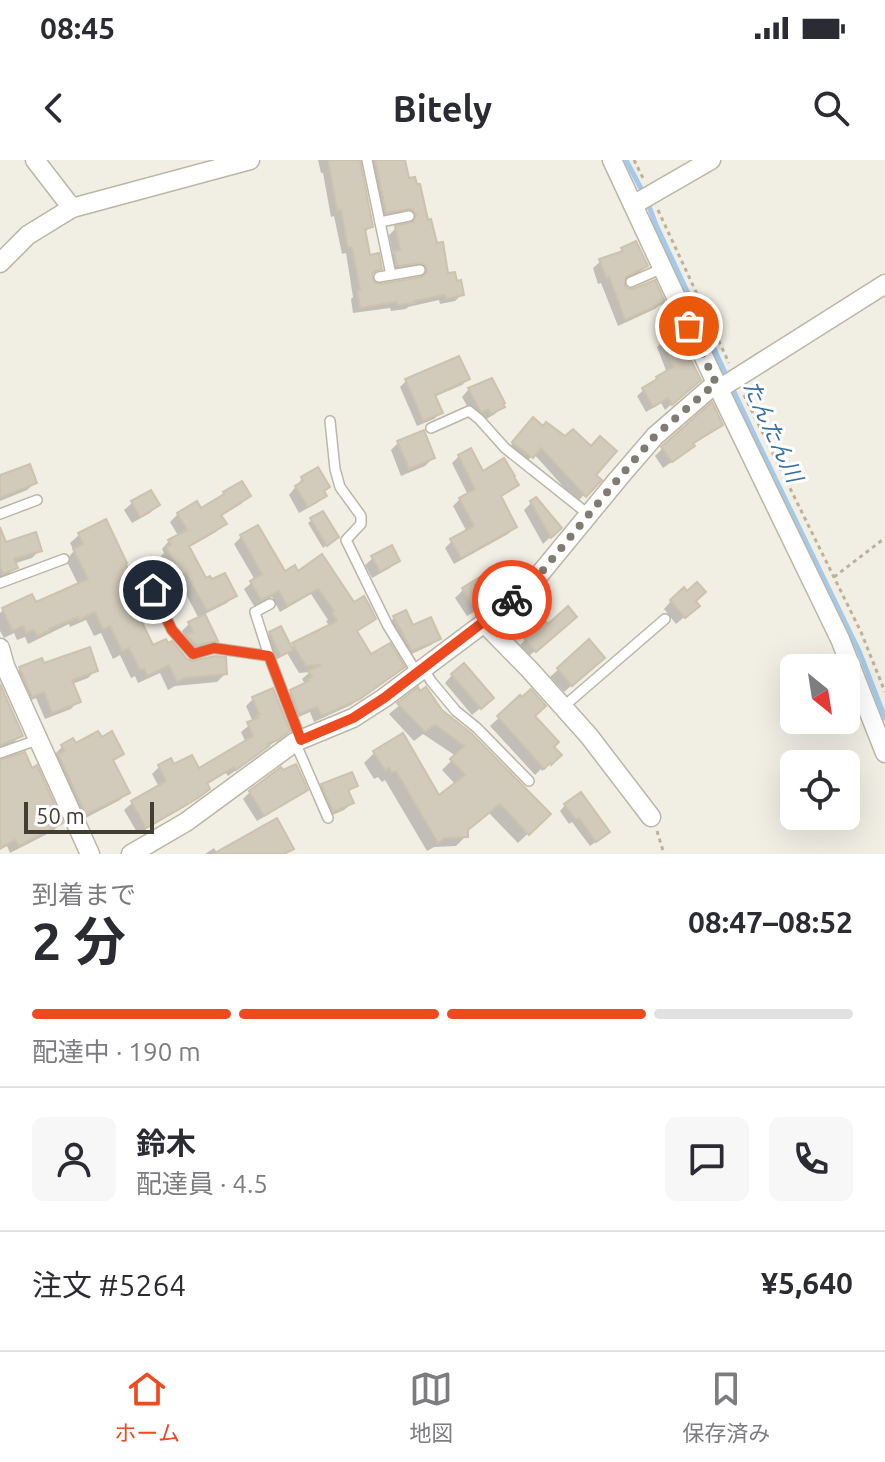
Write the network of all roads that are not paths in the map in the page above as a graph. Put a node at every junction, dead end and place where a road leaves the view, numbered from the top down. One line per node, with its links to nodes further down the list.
1 (35, 160): 7 (street)
2 (250, 160): 7 (street)
3 (367, 160): 9 (lane)
4 (612, 160): 6 (street)
5 (711, 160): 6 (street)
6 (633, 205): 11 (street)
7 (72, 208): 10 (street)
8 (409, 216): 9 (lane)
9 (380, 222): 13 (lane)
10 (0, 263)
11 (663, 268): 15 (lane); 17 (street)
12 (420, 270): 13 (lane)
13 (391, 275): 14 (lane)
14 (379, 277)
15 (631, 282)
16 (885, 284): 17 (street)
17 (718, 386): 22 (street); 36 (street)
18 (330, 421): 31 (lane)
19 (431, 428): 22 (lane)
20 (37, 500): 21 (lane)
21 (0, 514)
22 (588, 514): 28 (street)
23 (64, 559): 25 (lane)
24 (143, 570): 30 (lane)
25 (0, 583)
26 (270, 604): 30 (lane)
27 (665, 619): 32 (lane)
28 (484, 623): 31 (street); 32 (street)
29 (0, 648): 33 (street)
30 (269, 656): 34 (lane)
31 (420, 670): 34 (street); 37 (lane)
32 (563, 707): 38 (street)
33 (37, 740): 35 (lane); 41 (street)
34 (298, 741): 39 (lane); 40 (street)
35 (0, 753)
36 (885, 753)
37 (529, 781)
38 (651, 817)
39 (328, 818)
40 (143, 851)
41 (90, 854)

